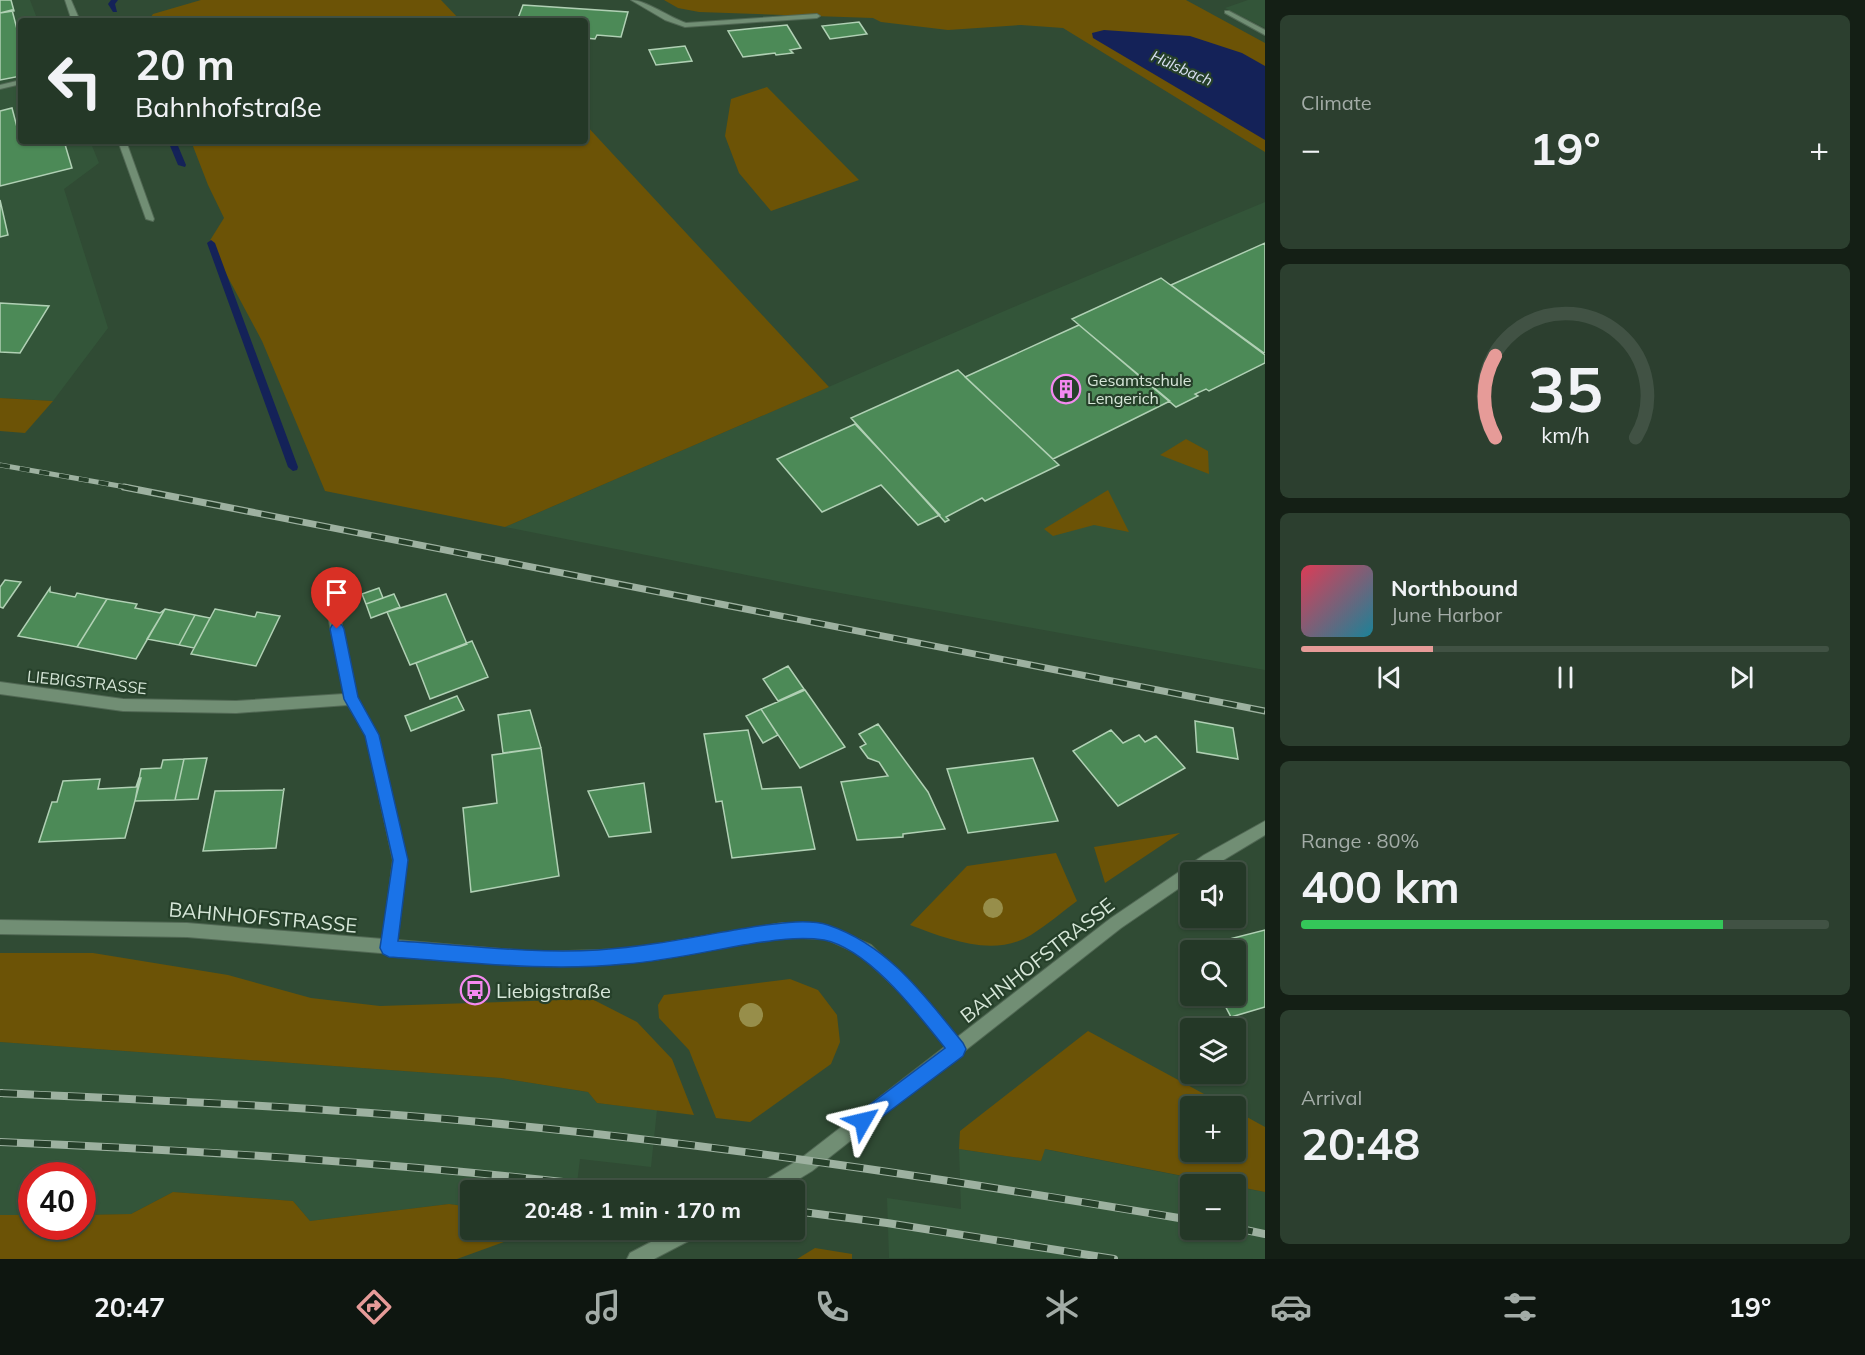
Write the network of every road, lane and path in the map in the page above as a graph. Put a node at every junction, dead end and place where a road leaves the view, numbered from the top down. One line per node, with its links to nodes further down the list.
1 (68, 0): 5 (street)
2 (634, 0): 4 (street)
3 (1227, 12): 6 (street)
4 (817, 16)
5 (75, 18)
6 (1265, 33)
7 (18, 83): 8 (street)
8 (0, 87)
9 (123, 144): 10 (street)
10 (150, 219)
11 (333, 606): 13 (street)
12 (0, 688): 13 (street, LIEBIGSTRASSE)
13 (351, 699): 16 (street)
14 (1265, 828): 17 (street, BAHNHOFSTRASSE)
15 (0, 927): 16 (street, BAHNHOFSTRASSE)
16 (389, 948): 17 (street, BAHNHOFSTRASSE)
17 (957, 1049): 18 (street)
18 (781, 1180)
19 (673, 1240): 20 (street)
20 (636, 1259)

